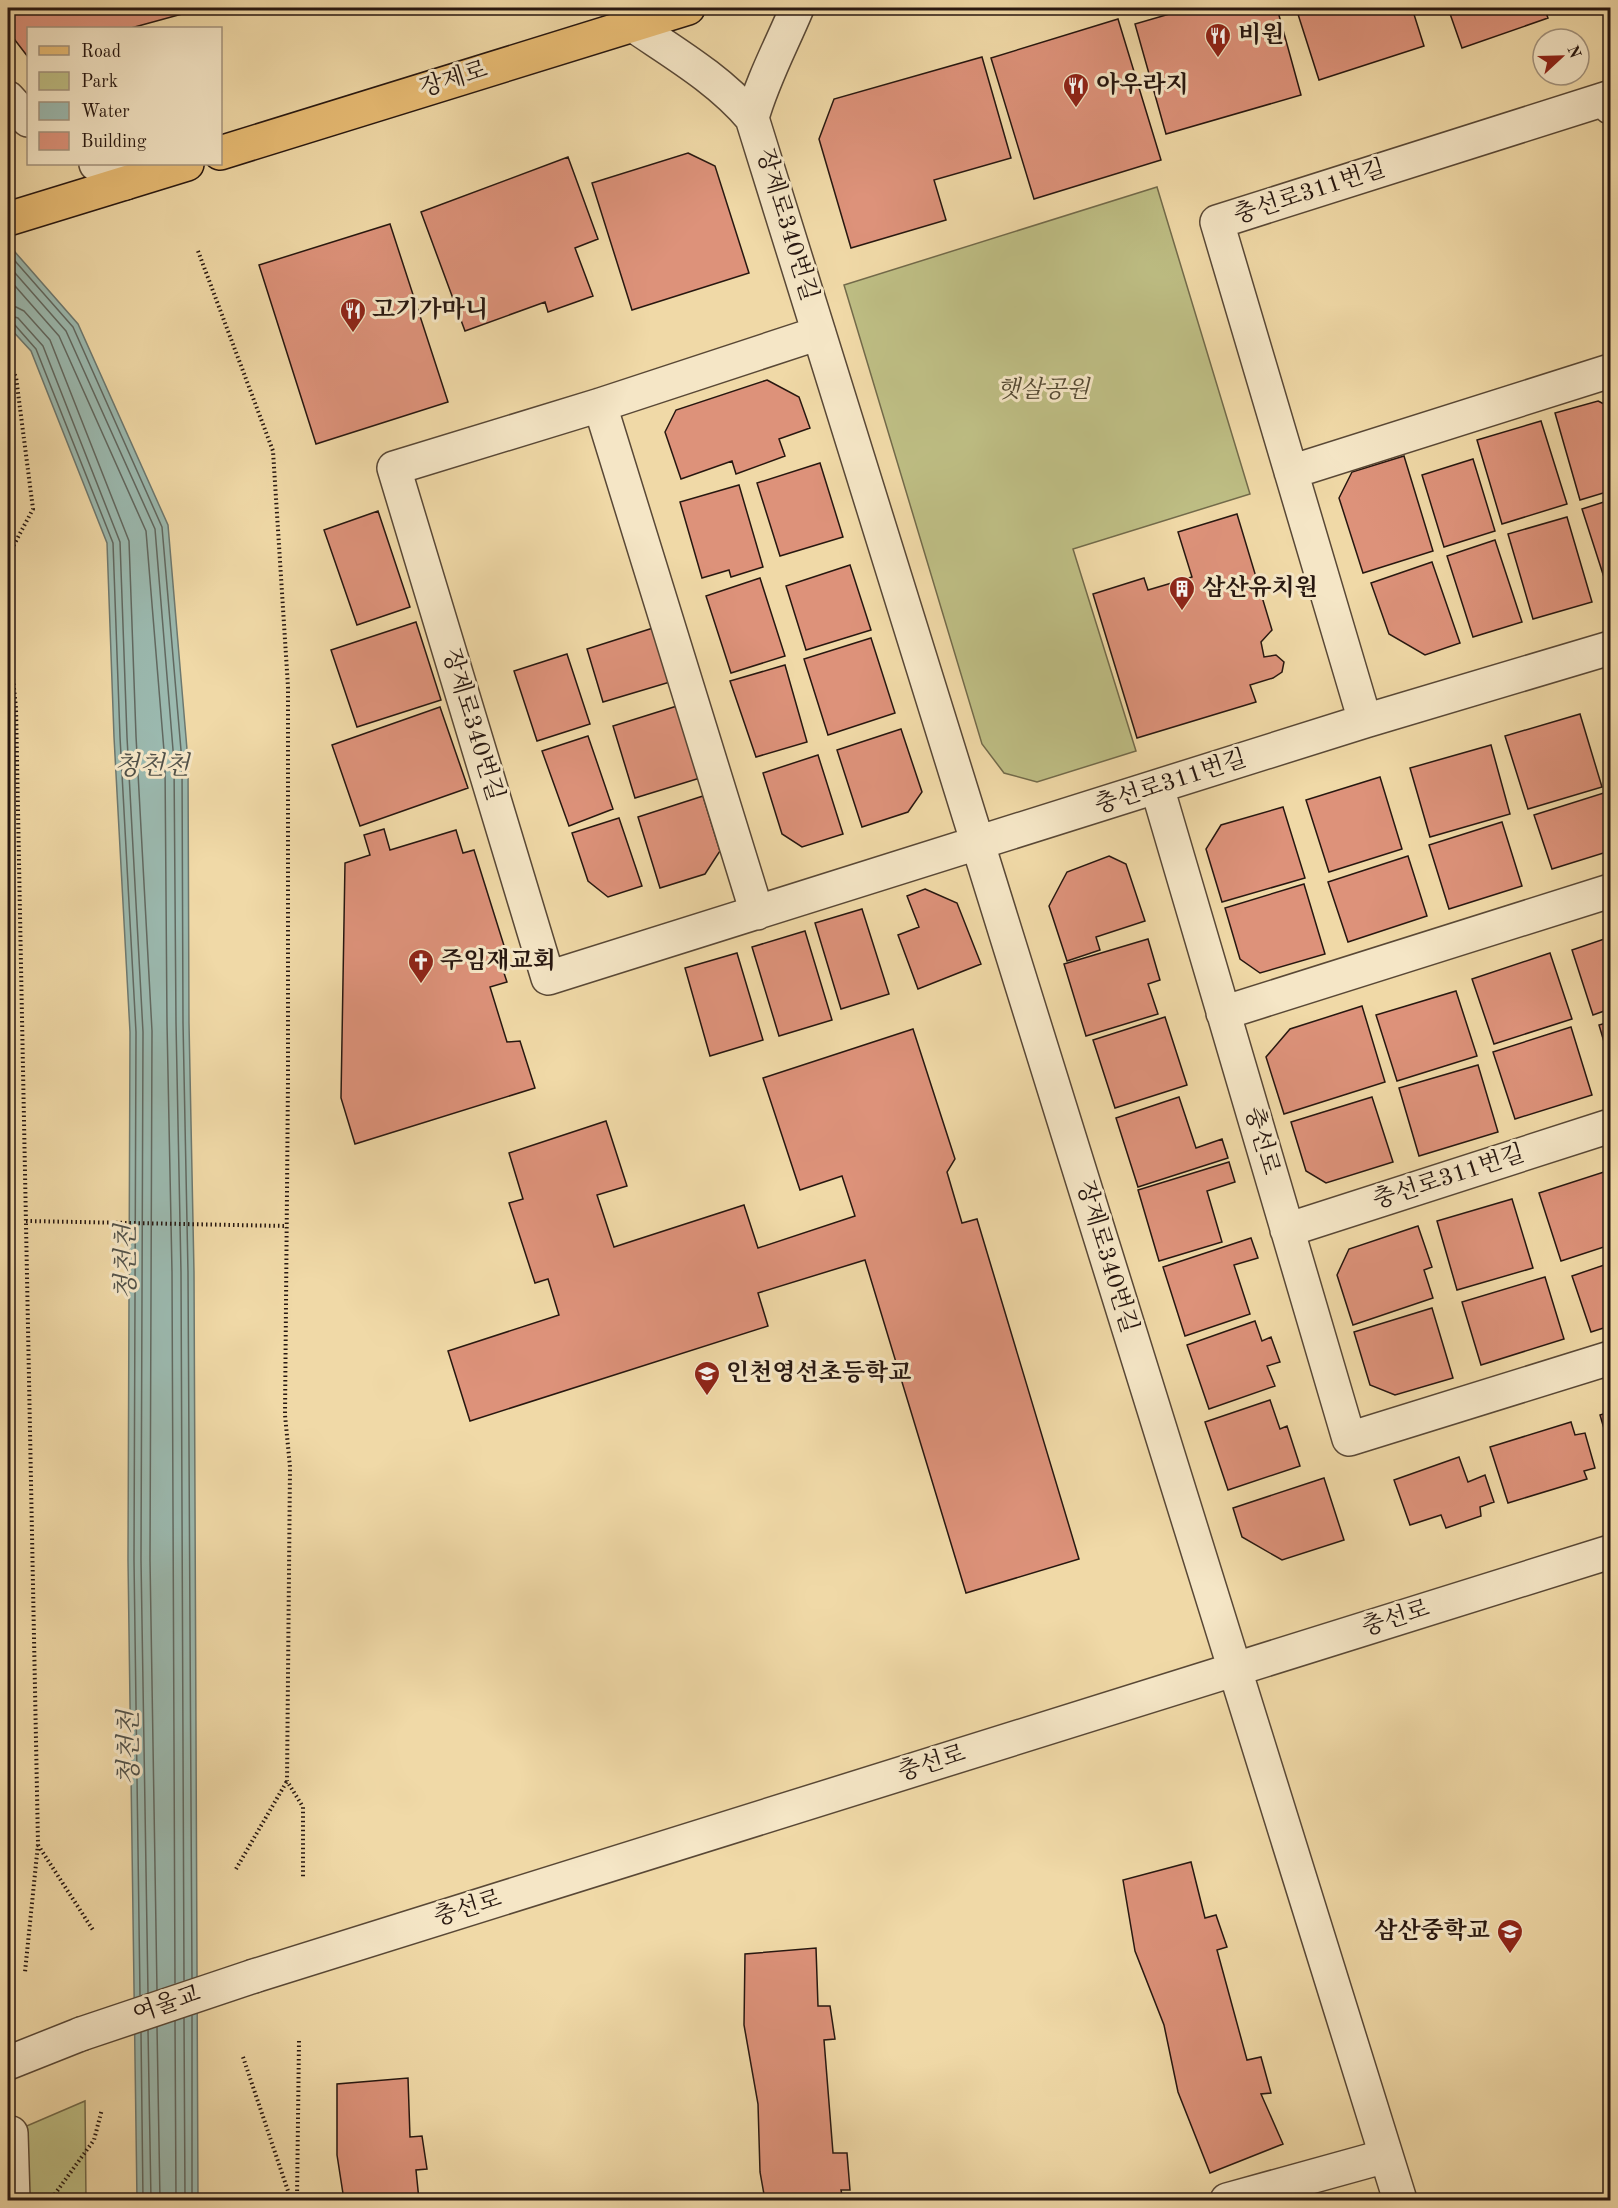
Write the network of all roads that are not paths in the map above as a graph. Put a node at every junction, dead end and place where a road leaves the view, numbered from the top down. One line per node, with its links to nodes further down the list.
1 (688, 8): 3 (main road, 장제로)
2 (797, 8): 6 (street)
3 (633, 25): 6 (street); 8 (main road, 장제로)
4 (8, 98): 7 (street)
5 (1611, 107): 16 (street, 충선로311번길)
6 (752, 118): 13 (street, 장제로340번길)
7 (27, 119)
8 (222, 152)
9 (98, 165): 11 (street)
10 (184, 165): 11 (main road)
11 (125, 183): 12 (main road)
12 (8, 219)
13 (819, 333): 15 (street, 장제로340번길); 20 (street, 장제로340번길)
14 (1611, 370): 16 (street)
15 (600, 405): 22 (street); 22 (street, 장제로340번길)
16 (1291, 472): 18 (street, 충선로311번길)
17 (1611, 648): 18 (street, 충선로311번길)
18 (1365, 721): 19 (street, 충선로311번길)
19 (1157, 787): 20 (street, 충선로311번길); 23 (street, 충선로)
20 (978, 844): 22 (street, 장제로340번길); 28 (street, 장제로340번길)
21 (1611, 891): 23 (street)
22 (757, 913)
23 (1223, 1013): 25 (street, 충선로)
24 (1611, 1126): 25 (street, 충선로311번길)
25 (1287, 1230): 26 (street, 충선로)
26 (1611, 1358)
27 (1611, 1552): 28 (street, 충선로)
28 (1235, 1670): 29 (street, 충선로); 32 (street, 장제로340번길)
29 (254, 1976): 30 (street, 여울교, bridge)
30 (8, 2063)
31 (11, 2133): 33 (street)
32 (1386, 2156): 34 (street); 35 (street, 장제로340번길)
33 (13, 2200)
34 (1227, 2200)
35 (1400, 2200)

